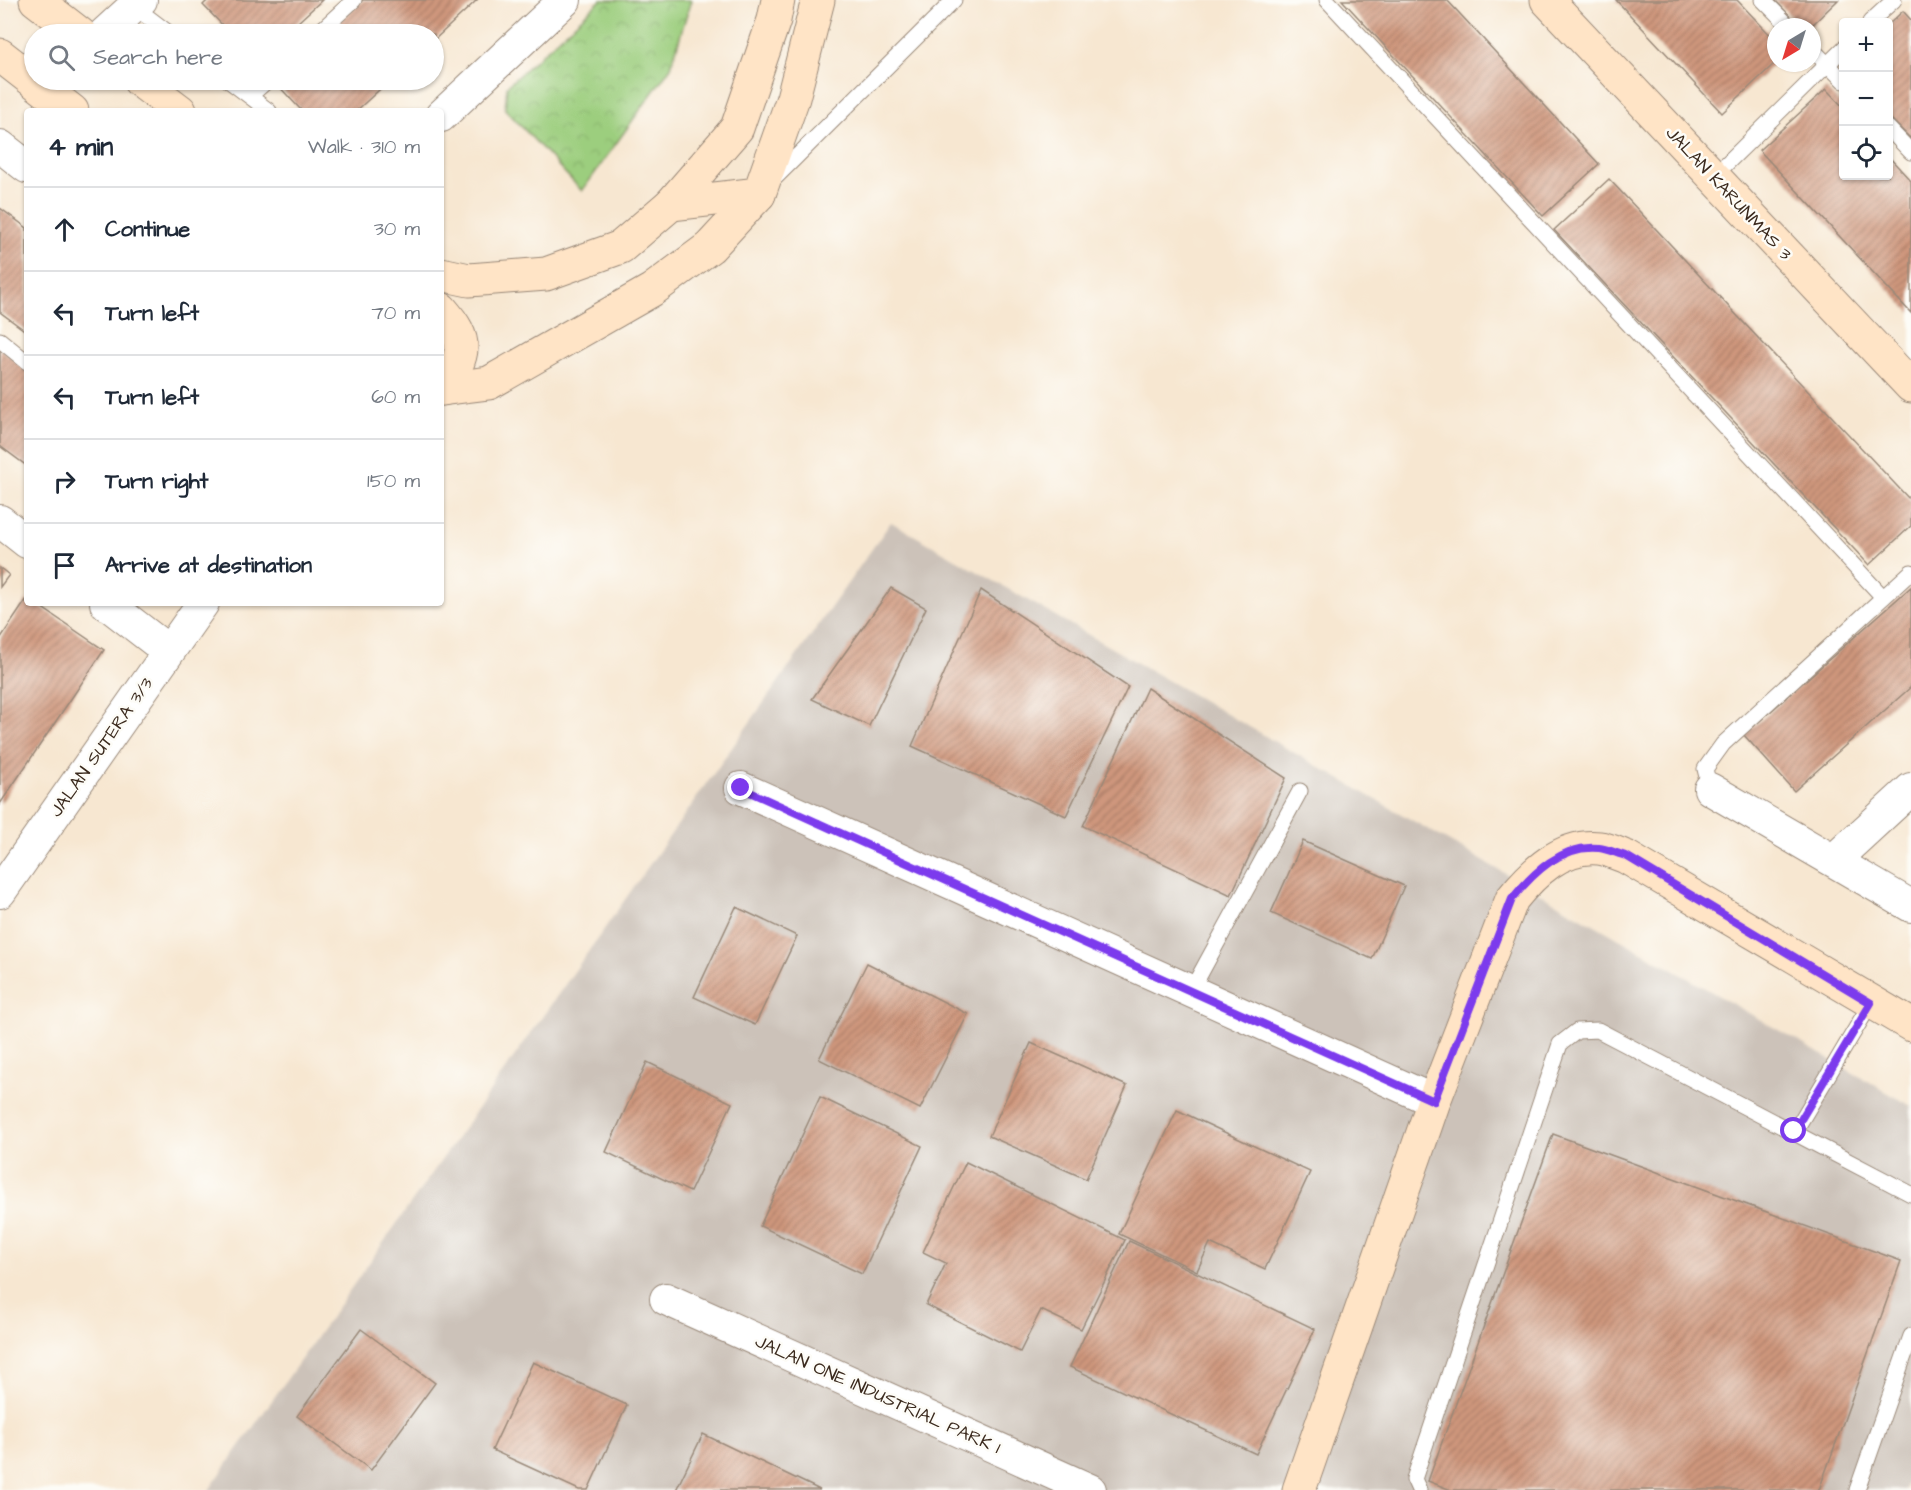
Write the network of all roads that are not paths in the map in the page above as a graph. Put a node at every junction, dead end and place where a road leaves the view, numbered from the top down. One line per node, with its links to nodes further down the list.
1 (36, 0): 14 (street)
2 (354, 0): 17 (lane)
3 (565, 0): 32 (street)
4 (778, 0): 39 (street)
5 (818, 0): 38 (street)
6 (954, 0): 38 (lane)
7 (1327, 0): 50 (lane)
8 (1547, 0): 37 (street, JALAN KARUNMAS 3)
9 (1763, 0): 12 (lane)
10 (1893, 0): 13 (lane)
11 (134, 2): 15 (street); 16 (lane)
12 (1781, 18)
13 (1874, 18)
14 (67, 24)
15 (113, 24)
16 (159, 24)
17 (328, 24)
18 (1839, 53): 21 (lane)
19 (0, 55): 22 (street)
20 (1821, 58): 21 (lane)
21 (1827, 64): 23 (lane); 37 (lane)
22 (24, 74)
23 (1839, 76)
24 (45, 90): 29 (street)
25 (152, 90): 30 (street)
26 (242, 90): 28 (lane)
27 (257, 90): 28 (lane)
28 (250, 96): 31 (lane)
29 (68, 108)
30 (176, 108)
31 (265, 108)
32 (444, 113)
33 (1893, 133): 35 (lane)
34 (0, 147): 36 (street)
35 (1911, 152)
36 (24, 165)
37 (1713, 177): 45 (street, JALAN KARUNMAS 3)
38 (759, 194): 39 (street); 46 (street)
39 (671, 204): 40 (street)
40 (444, 275)
41 (444, 312): 44 (street)
42 (0, 340): 43 (lane)
43 (24, 360)
44 (444, 386)
45 (1911, 386)
46 (444, 389)
47 (0, 520): 48 (street)
48 (24, 540)
49 (1911, 572): 50 (lane)
50 (1883, 597): 55 (lane)
51 (110, 606): 53 (street)
52 (201, 606): 53 (street, JALAN SUTERA 3/3)
53 (168, 651): 59 (street, JALAN SUTERA 3/3)
54 (741, 788): 61 (street)
55 (1710, 789): 58 (street)
56 (1911, 789): 58 (street)
57 (1300, 791): 61 (lane)
58 (1834, 860): 60 (street)
59 (0, 892)
60 (1911, 906)
61 (1191, 991): 64 (street)
62 (1871, 1003): 63 (street); 64 (street); 65 (lane)
63 (1911, 1024)
64 (1434, 1101): 70 (street)
65 (1794, 1131): 66 (lane); 71 (lane)
66 (1911, 1194)
67 (666, 1299): 69 (street, JALAN ONE INDUSTRIAL PARK 1)
68 (1911, 1336): 72 (lane)
69 (1090, 1490)
70 (1299, 1490)
71 (1419, 1490)
72 (1857, 1490)

